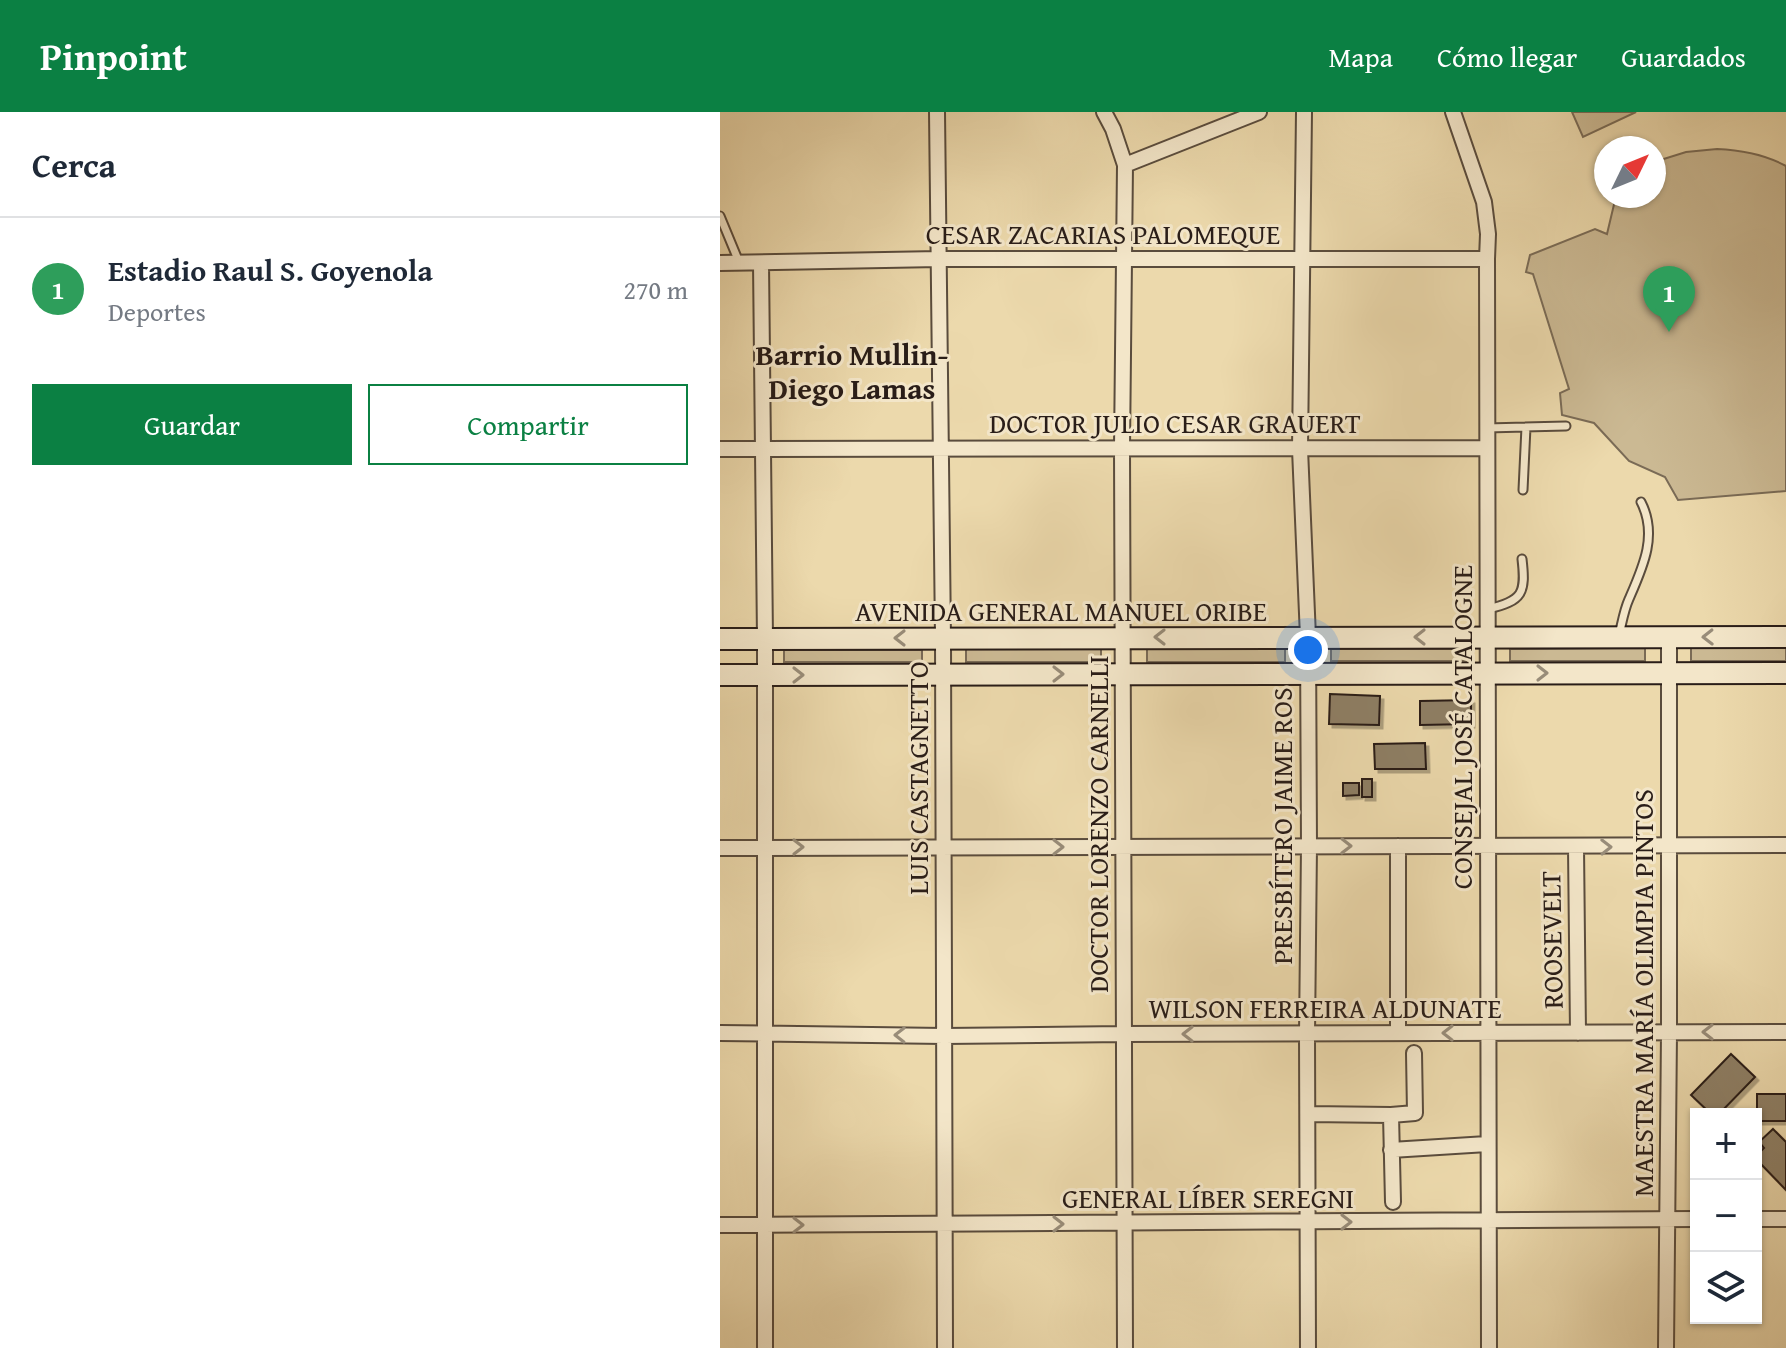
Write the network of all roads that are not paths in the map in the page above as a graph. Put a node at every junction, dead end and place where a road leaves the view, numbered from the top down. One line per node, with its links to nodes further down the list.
1 (937, 112): 10 (street, LUIS CASTAGNETTO)
2 (1104, 112): 6 (street, DOCTOR LORENZO CARNELLI)
3 (1259, 112): 6 (street)
4 (1304, 112): 9 (street, PRESBÍTERO JAIME ROS)
5 (1453, 112): 11 (street, CONSEJAL JOSÉ CATALOGNE)
6 (1125, 165): 8 (street, DOCTOR LORENZO CARNELLI)
7 (720, 216): 14 (lane)
8 (1124, 258): 9 (street, CESAR ZACARIAS PALOMEQUE); 10 (street, CESAR ZACARIAS PALOMEQUE); 19 (street, DOCTOR LORENZO CARNELLI)
9 (1302, 258): 11 (street, CESAR ZACARIAS PALOMEQUE); 23 (street, PRESBÍTERO JAIME ROS)
10 (939, 259): 13 (street, CESAR ZACARIAS PALOMEQUE); 18 (street, LUIS CASTAGNETTO)
11 (1487, 259): 17 (street, CONSEJAL JOSÉ CATALOGNE)
12 (720, 263): 14 (street, CESAR ZACARIAS PALOMEQUE)
13 (761, 263): 14 (street, CESAR ZACARIAS PALOMEQUE); 22 (street)
14 (740, 264)
15 (1566, 426): 16 (lane)
16 (1526, 427): 17 (lane); 24 (lane)
17 (1486, 428): 20 (street, CONSEJAL JOSÉ CATALOGNE)
18 (941, 448): 19 (street, DOCTOR JULIO CESAR GRAUERT); 22 (street, DOCTOR JULIO CESAR GRAUERT); 32 (street, LUIS CASTAGNETTO)
19 (1122, 448): 23 (street, DOCTOR JULIO CESAR GRAUERT); 29 (street, DOCTOR LORENZO CARNELLI)
20 (1487, 448): 23 (street, DOCTOR JULIO CESAR GRAUERT); 27 (street, CONSEJAL JOSÉ CATALOGNE)
21 (720, 449): 22 (street, DOCTOR JULIO CESAR GRAUERT)
22 (763, 449): 36 (street)
23 (1300, 449): 30 (street, PRESBÍTERO JAIME ROS)
24 (1523, 490)
25 (1641, 502): 33 (lane)
26 (1522, 559): 27 (lane)
27 (1486, 609): 28 (street, CONSEJAL JOSÉ CATALOGNE)
28 (1486, 636): 30 (main road, AVENIDA GENERAL MANUEL ORIBE, one-way to 30); 33 (main road, AVENIDA GENERAL MANUEL ORIBE); 41 (street, CONSEJAL JOSÉ CATALOGNE)
29 (1122, 637): 30 (main road, AVENIDA GENERAL MANUEL ORIBE, one-way to 29); 32 (main road, AVENIDA GENERAL MANUEL ORIBE); 40 (street, DOCTOR LORENZO CARNELLI)
30 (1308, 637): 44 (street, PRESBÍTERO JAIME ROS)
31 (1786, 637): 34 (main road, AVENIDA GENERAL MANUEL ORIBE, one-way to 34)
32 (943, 638): 36 (main road, AVENIDA GENERAL MANUEL ORIBE, one-way to 36); 39 (street, LUIS CASTAGNETTO)
33 (1618, 638): 34 (main road, AVENIDA GENERAL MANUEL ORIBE)
34 (1669, 638): 37 (street, MAESTRA MARÍA OLIMPIA PINTOS)
35 (720, 639): 36 (main road, AVENIDA GENERAL MANUEL ORIBE)
36 (765, 639): 43 (street)
37 (1669, 673): 38 (main road); 41 (main road, one-way to 37); 49 (street, MAESTRA MARÍA OLIMPIA PINTOS)
38 (1786, 673)
39 (943, 674): 40 (main road, one-way to 40); 43 (main road, one-way to 39); 54 (street, LUIS CASTAGNETTO)
40 (1124, 674): 44 (main road); 51 (street, DOCTOR LORENZO CARNELLI)
41 (1487, 674): 44 (main road); 48 (street, CONSEJAL JOSÉ CATALOGNE)
42 (720, 675): 43 (main road)
43 (764, 675): 50 (street)
44 (1307, 675): 46 (street, PRESBÍTERO JAIME ROS)
45 (1786, 845): 49 (street)
46 (1309, 846): 47 (street, one-way to 47); 51 (street); 63 (street, PRESBÍTERO JAIME ROS)
47 (1398, 846): 48 (street); 58 (street)
48 (1488, 846): 52 (street); 59 (street, CONSEJAL JOSÉ CATALOGNE)
49 (1668, 846): 52 (street, one-way to 49); 61 (street, MAESTRA MARÍA OLIMPIA PINTOS)
50 (765, 847): 53 (street); 54 (street, one-way to 54); 57 (street)
51 (1124, 847): 54 (street, one-way to 51); 62 (street, DOCTOR LORENZO CARNELLI)
52 (1576, 847): 60 (street, ROOSEVELT)
53 (720, 848)
54 (943, 848): 64 (street, LUIS CASTAGNETTO)
55 (1786, 1032): 61 (street, WILSON FERREIRA ALDUNATE, one-way to 61)
56 (720, 1033): 57 (street, WILSON FERREIRA ALDUNATE)
57 (764, 1033): 64 (street, WILSON FERREIRA ALDUNATE, one-way to 57); 80 (street)
58 (1398, 1033): 59 (street, WILSON FERREIRA ALDUNATE, one-way to 58); 63 (street, WILSON FERREIRA ALDUNATE)
59 (1488, 1033): 60 (street, WILSON FERREIRA ALDUNATE); 68 (street, CONSEJAL JOSÉ CATALOGNE)
60 (1578, 1033): 61 (street, WILSON FERREIRA ALDUNATE)
61 (1669, 1033): 71 (street, MAESTRA MARÍA OLIMPIA PINTOS)
62 (1124, 1034): 63 (street, WILSON FERREIRA ALDUNATE, one-way to 62); 64 (street, WILSON FERREIRA ALDUNATE); 78 (street, DOCTOR LORENZO CARNELLI)
63 (1307, 1035): 66 (street, PRESBÍTERO JAIME ROS)
64 (944, 1036): 77 (street, LUIS CASTAGNETTO)
65 (1414, 1053): 67 (street)
66 (1308, 1114): 67 (street); 76 (street, PRESBÍTERO JAIME ROS)
67 (1391, 1115): 69 (street)
68 (1487, 1144): 69 (street); 75 (street, CONSEJAL JOSÉ CATALOGNE)
69 (1391, 1150): 70 (street)
70 (1393, 1202)
71 (1668, 1219): 72 (street, GENERAL LÍBER SEREGNI); 75 (street, GENERAL LÍBER SEREGNI); 86 (street, MAESTRA MARÍA OLIMPIA PINTOS)
72 (1690, 1219)
73 (1762, 1219): 74 (street)
74 (1786, 1219)
75 (1489, 1222): 76 (street, GENERAL LÍBER SEREGNI, one-way to 75); 85 (street, CONSEJAL JOSÉ CATALOGNE)
76 (1308, 1223): 78 (street, GENERAL LÍBER SEREGNI); 84 (street, PRESBÍTERO JAIME ROS)
77 (945, 1224): 78 (street, GENERAL LÍBER SEREGNI, one-way to 78); 80 (street, GENERAL LÍBER SEREGNI, one-way to 77); 82 (street, LUIS CASTAGNETTO)
78 (1125, 1224): 83 (street, DOCTOR LORENZO CARNELLI)
79 (720, 1225): 80 (street, GENERAL LÍBER SEREGNI)
80 (765, 1225): 81 (street)
81 (765, 1348)
82 (945, 1348)
83 (1125, 1348)
84 (1308, 1348)
85 (1489, 1348)
86 (1666, 1348)

